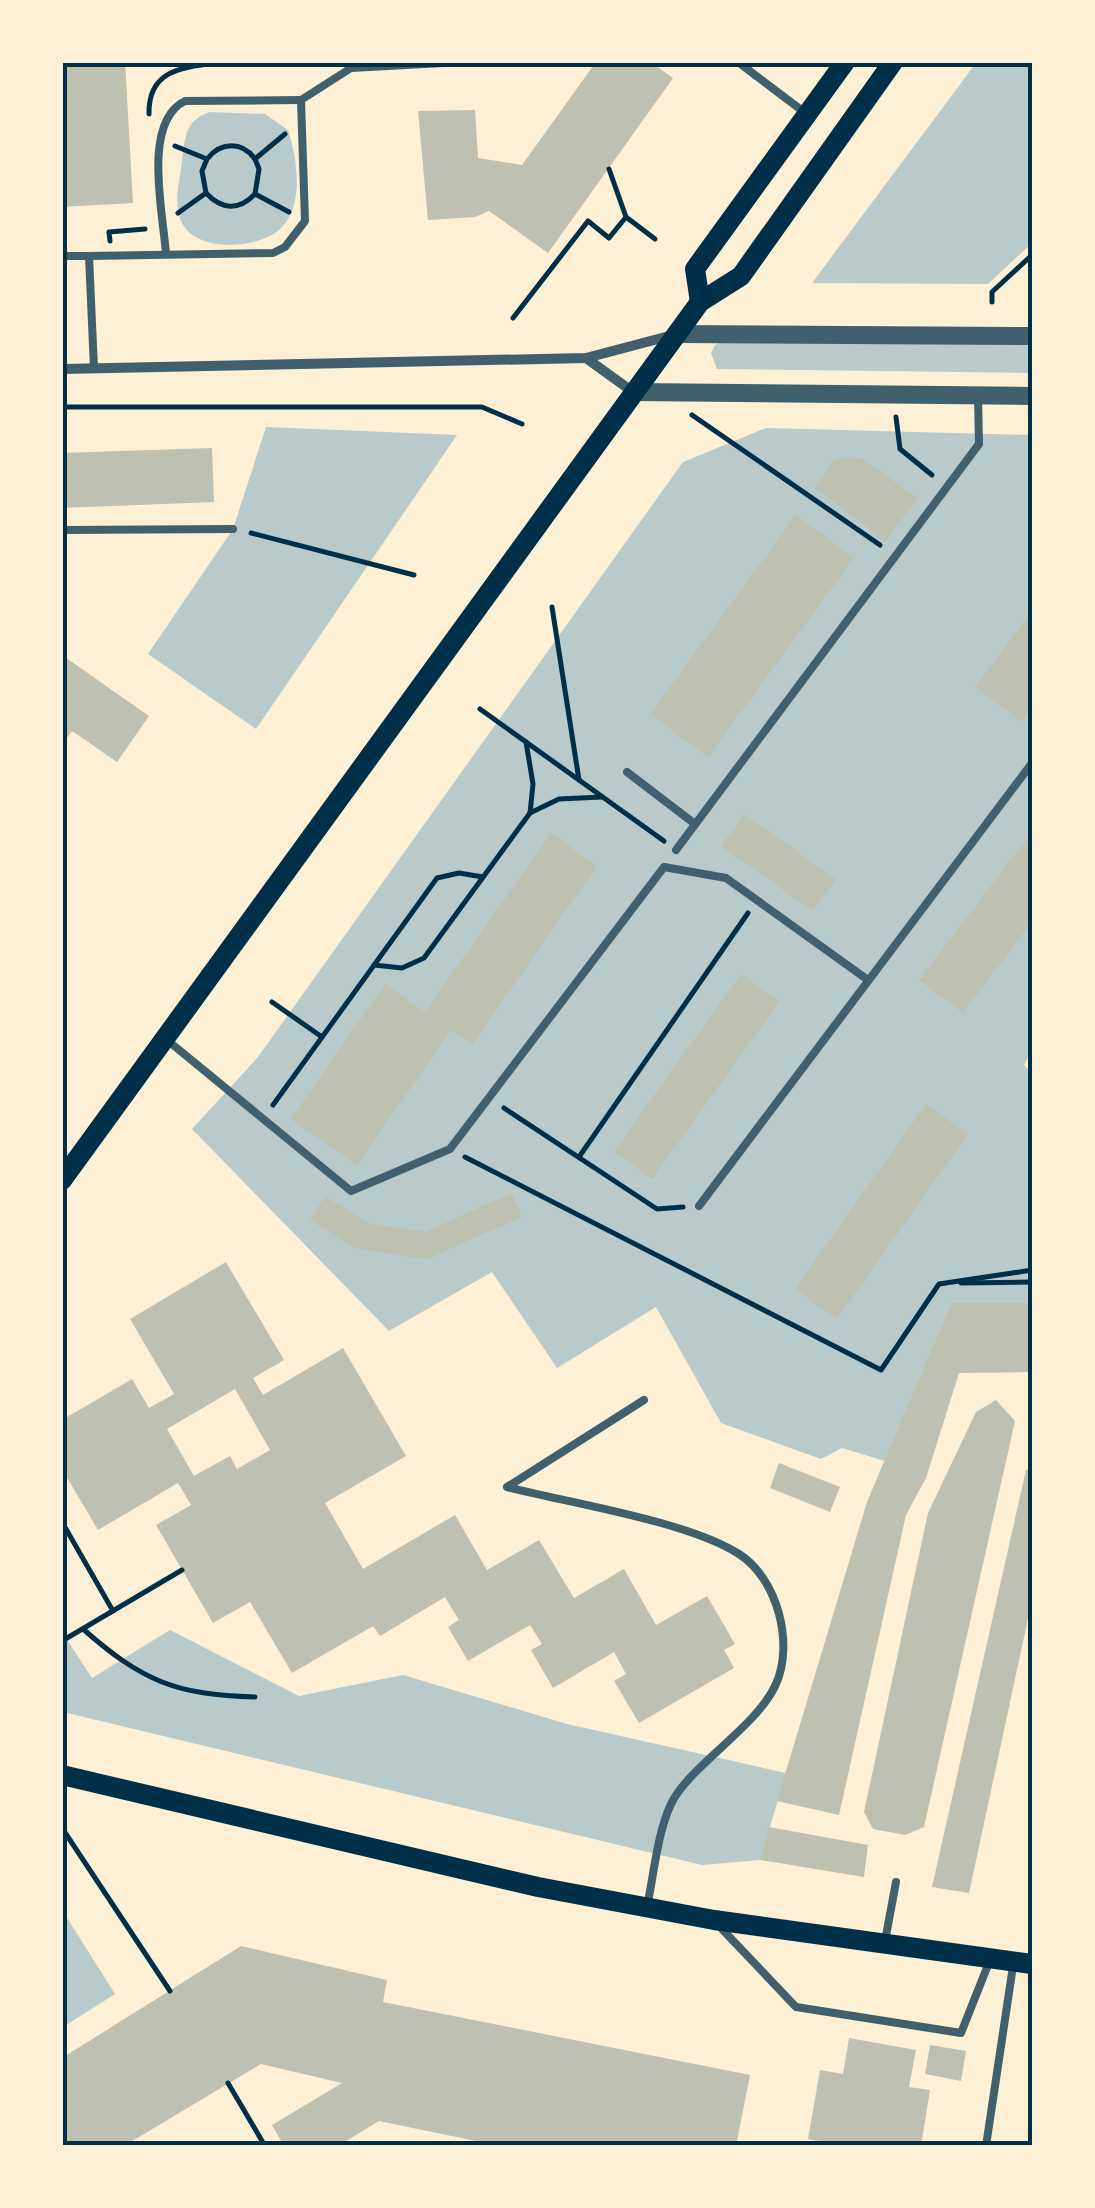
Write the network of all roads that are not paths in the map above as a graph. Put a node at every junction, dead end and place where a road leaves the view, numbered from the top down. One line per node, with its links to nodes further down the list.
1 (462, 62): 5 (lane)
2 (738, 62): 7 (lane)
3 (846, 62): 7 (main road)
4 (893, 62): 11 (main road)
5 (351, 65): 6 (lane)
6 (301, 100): 8 (lane); 8 (lane)
7 (808, 114): 11 (main road)
8 (166, 254): 10 (lane)
9 (62, 256): 10 (lane)
10 (89, 256): 15 (lane)
11 (700, 302): 12 (main road)
12 (676, 334): 13 (street); 14 (street); 17 (main road)
13 (1032, 336)
14 (586, 358): 15 (street); 17 (street)
15 (94, 368): 16 (street)
16 (62, 369)
17 (633, 392): 18 (street); 27 (main road)
18 (978, 396): 19 (street); 24 (lane)
19 (1032, 396)
20 (233, 528): 21 (lane)
21 (62, 530)
22 (1032, 762): 26 (lane)
23 (627, 772): 24 (lane)
24 (695, 824): 25 (lane)
25 (676, 850)
26 (868, 980): 27 (lane); 29 (lane)
27 (167, 1040): 28 (main road)
28 (62, 1180)
29 (699, 1206)
30 (644, 1400): 33 (lane)
31 (62, 1776): 33 (main road)
32 (896, 1882): 35 (lane)
33 (647, 1908): 34 (main road)
34 (714, 1920): 35 (main road); 36 (lane)
35 (884, 1946): 36 (main road)
36 (991, 1958): 37 (main road)
37 (1023, 1962): 38 (lane)
38 (986, 2146)

